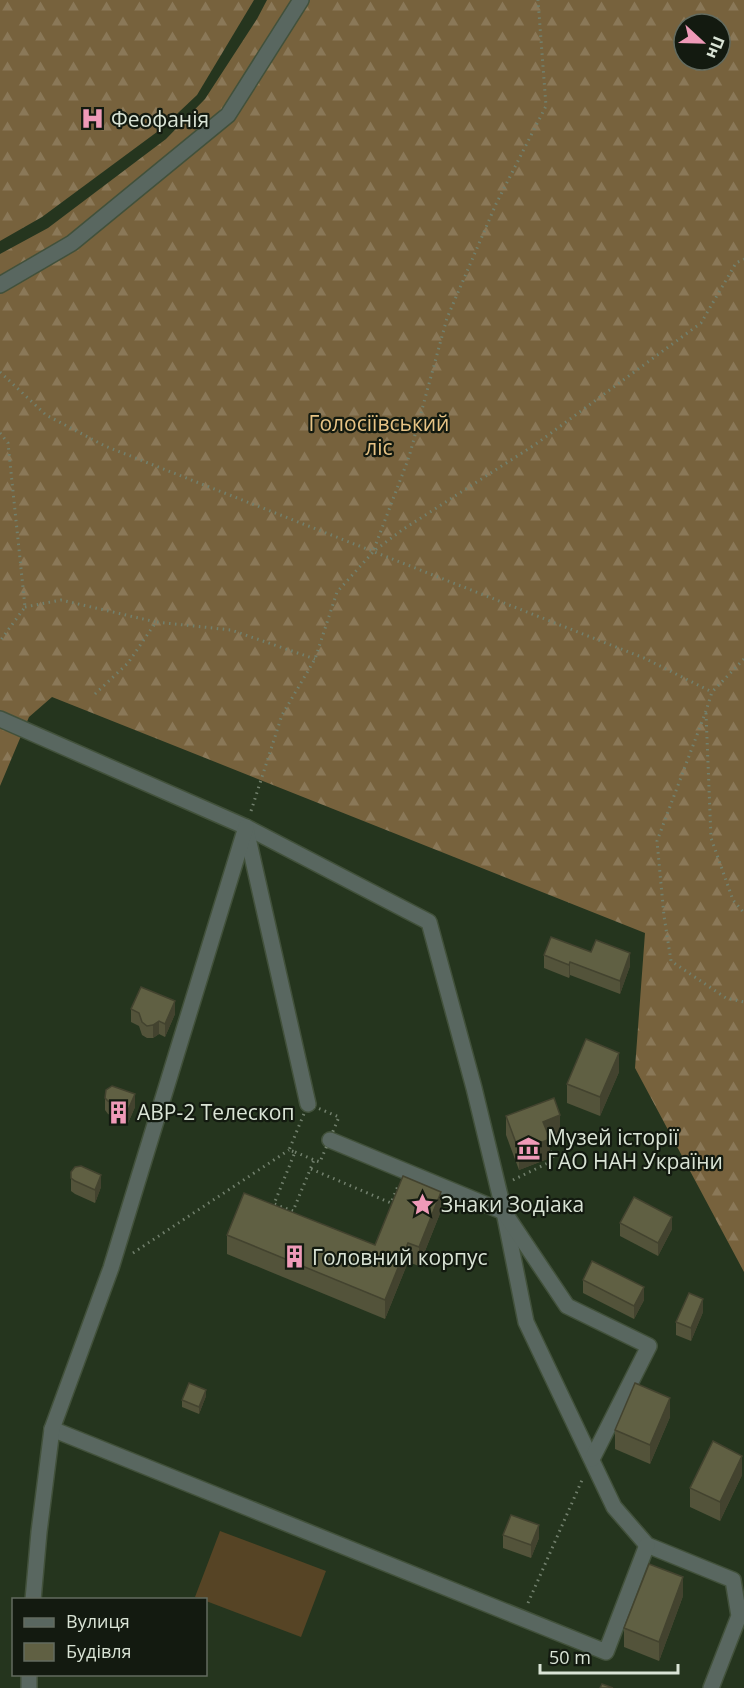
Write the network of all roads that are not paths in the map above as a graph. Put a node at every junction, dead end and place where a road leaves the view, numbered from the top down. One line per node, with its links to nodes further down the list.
1 (301, 0): 2 (lane)
2 (0, 285)
3 (0, 719): 4 (lane)
4 (246, 826): 5 (lane); 7 (lane); 8 (lane)
5 (308, 1104)
6 (330, 1140): 7 (lane)
7 (504, 1212): 9 (lane); 9 (lane)
8 (52, 1429): 10 (lane); 11 (lane)
9 (592, 1459): 10 (lane)
10 (647, 1545): 12 (lane)
11 (33, 1598)
12 (711, 1688)

